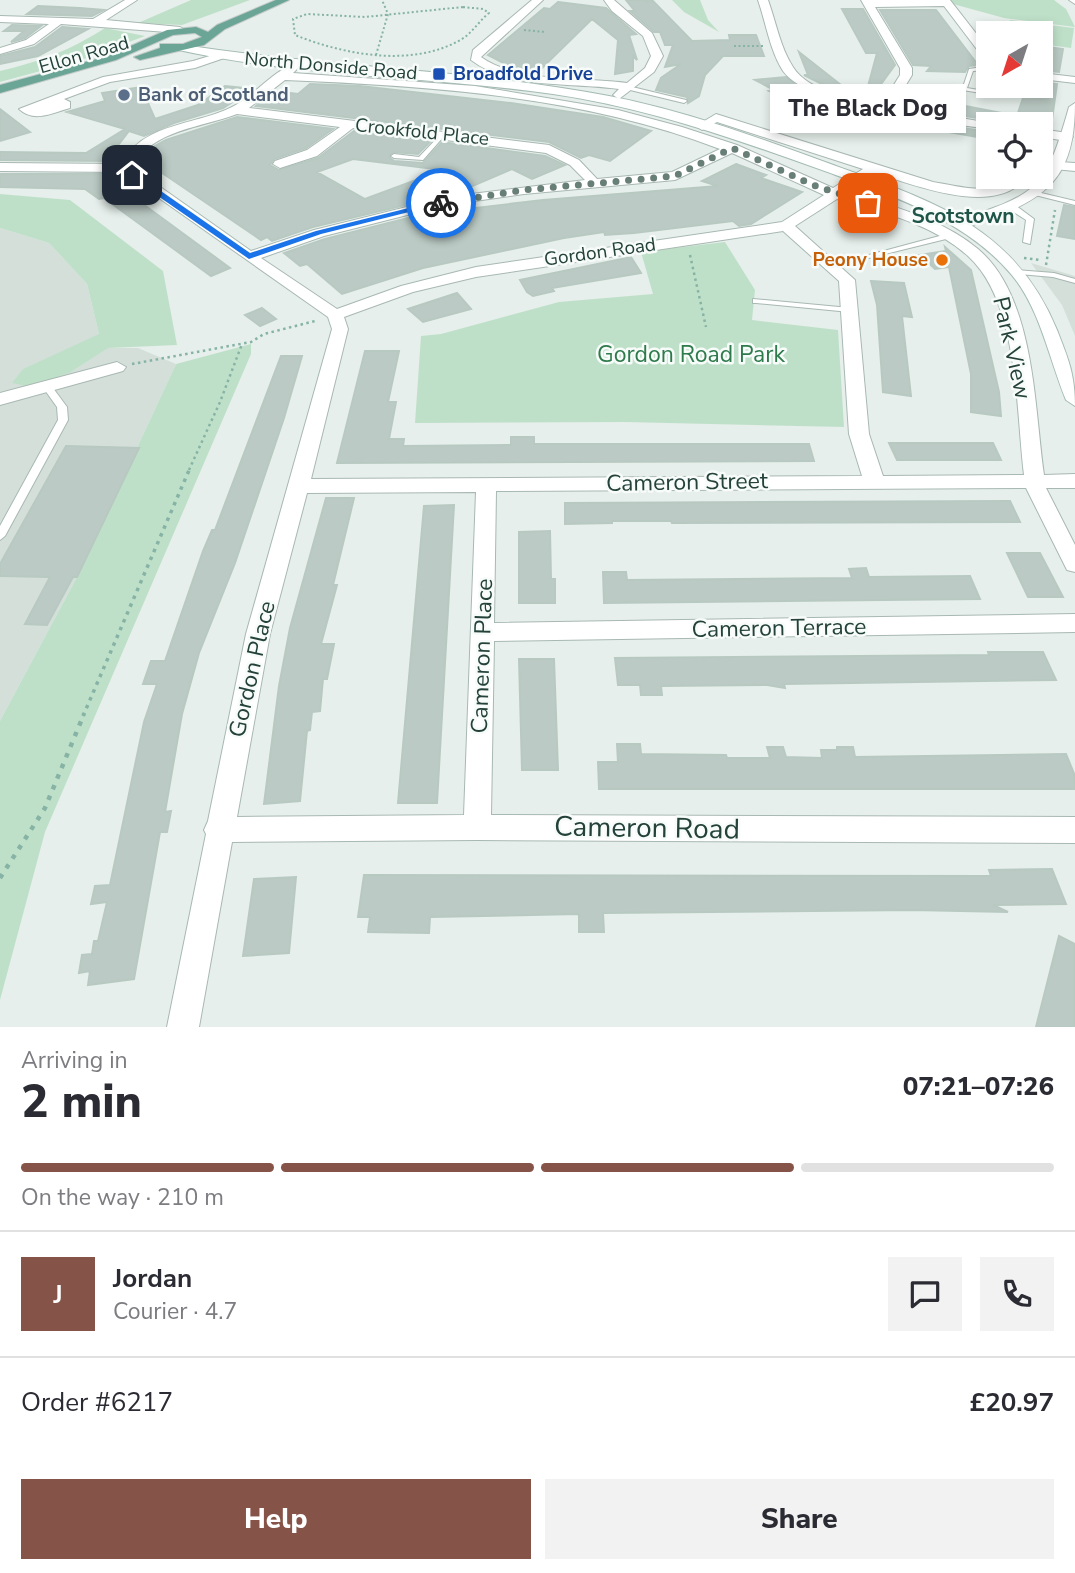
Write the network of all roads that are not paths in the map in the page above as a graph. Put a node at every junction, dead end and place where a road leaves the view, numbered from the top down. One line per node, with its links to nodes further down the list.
1 (132, 0): 11 (street)
2 (266, 0): 13 (main road)
3 (286, 0): 16 (main road)
4 (536, 0): 24 (street)
5 (609, 0): 24 (street)
6 (763, 0): 31 (street)
7 (867, 2): 8 (street); 31 (street)
8 (946, 2): 15 (street)
9 (0, 19): 10 (street)
10 (59, 21): 11 (street); 18 (street)
11 (95, 22): 12 (street)
12 (143, 28): 13 (street); 14 (street)
13 (180, 30): 14 (main road, Ellon Road); 16 (main road)
14 (156, 39): 17 (main road); 25 (main road, Ellon Road)
15 (976, 41)
16 (215, 46): 17 (street, North Donside Road); 17 (main road, Ellon Road); 19 (street, North Donside Road); 28 (street)
17 (178, 47): 27 (main road, Ellon Road)
18 (0, 51)
19 (297, 64): 21 (street); 29 (street, North Donside Road)
20 (976, 69): 26 (lane)
21 (281, 76): 33 (street); 40 (street, North Donside Road)
22 (1054, 78): 23 (street)
23 (1075, 80)
24 (628, 87): 29 (street); 30 (lane)
25 (0, 89)
26 (976, 91)
27 (0, 97)
28 (58, 100)
29 (611, 100): 36 (street, North Donside Road)
30 (684, 101)
31 (886, 107): 34 (street)
32 (1075, 107): 39 (street)
33 (236, 110): 35 (street, Crookfold Place); 45 (street)
34 (976, 123)
35 (350, 125): 37 (street, Crookfold Place); 47 (street)
36 (702, 126): 46 (street); 48 (street, North Donside Road)
37 (442, 135): 41 (lane); 49 (street, Crookfold Place)
38 (1053, 135): 39 (street)
39 (1067, 137): 42 (street)
40 (732, 148): 49 (street); 51 (street, North Donside Road)
41 (394, 156)
42 (1059, 166): 44 (street); 52 (street)
43 (0, 167): 45 (street)
44 (1075, 167)
45 (125, 168): 59 (street)
46 (874, 168): 48 (street, Gordon Road); 50 (street)
47 (295, 173)
48 (858, 179): 51 (street, Gordon Road); 56 (street, North Donside Road)
49 (594, 184): 59 (street)
50 (996, 189)
51 (836, 193): 55 (street, Gordon Road); 56 (street, North Donside Road)
52 (1037, 194): 53 (lane); 54 (street)
53 (1075, 203)
54 (1012, 207): 56 (street); 57 (lane)
55 (786, 226): 63 (street); 64 (street, Gordon Road)
56 (954, 230): 58 (lane); 60 (street); 70 (street, Park View)
57 (1027, 242)
58 (869, 256)
59 (249, 257): 64 (street)
60 (1019, 272): 61 (lane); 68 (street)
61 (1075, 281)
62 (756, 301): 63 (lane)
63 (850, 310): 69 (street)
64 (335, 315): 73 (street, Gordon Place)
65 (117, 367): 66 (street)
66 (47, 386): 67 (street); 74 (lane)
67 (0, 399)
68 (1075, 400)
69 (874, 480): 70 (street, Cameron Street); 72 (street, Cameron Street)
70 (1035, 481): 71 (street, Cameron Street); 75 (street)
71 (1075, 481)
72 (486, 485): 73 (street, Cameron Street); 77 (street, Cameron Place)
73 (299, 486): 79 (street, Gordon Place)
74 (0, 536)
75 (1075, 564)
76 (1075, 623): 77 (street, Cameron Terrace)
77 (483, 632): 78 (street, Cameron Place)
78 (477, 827): 79 (street, Cameron Road); 80 (street, Cameron Road)
79 (218, 830): 81 (street, Gordon Place)
80 (1075, 830)
81 (183, 1027)

